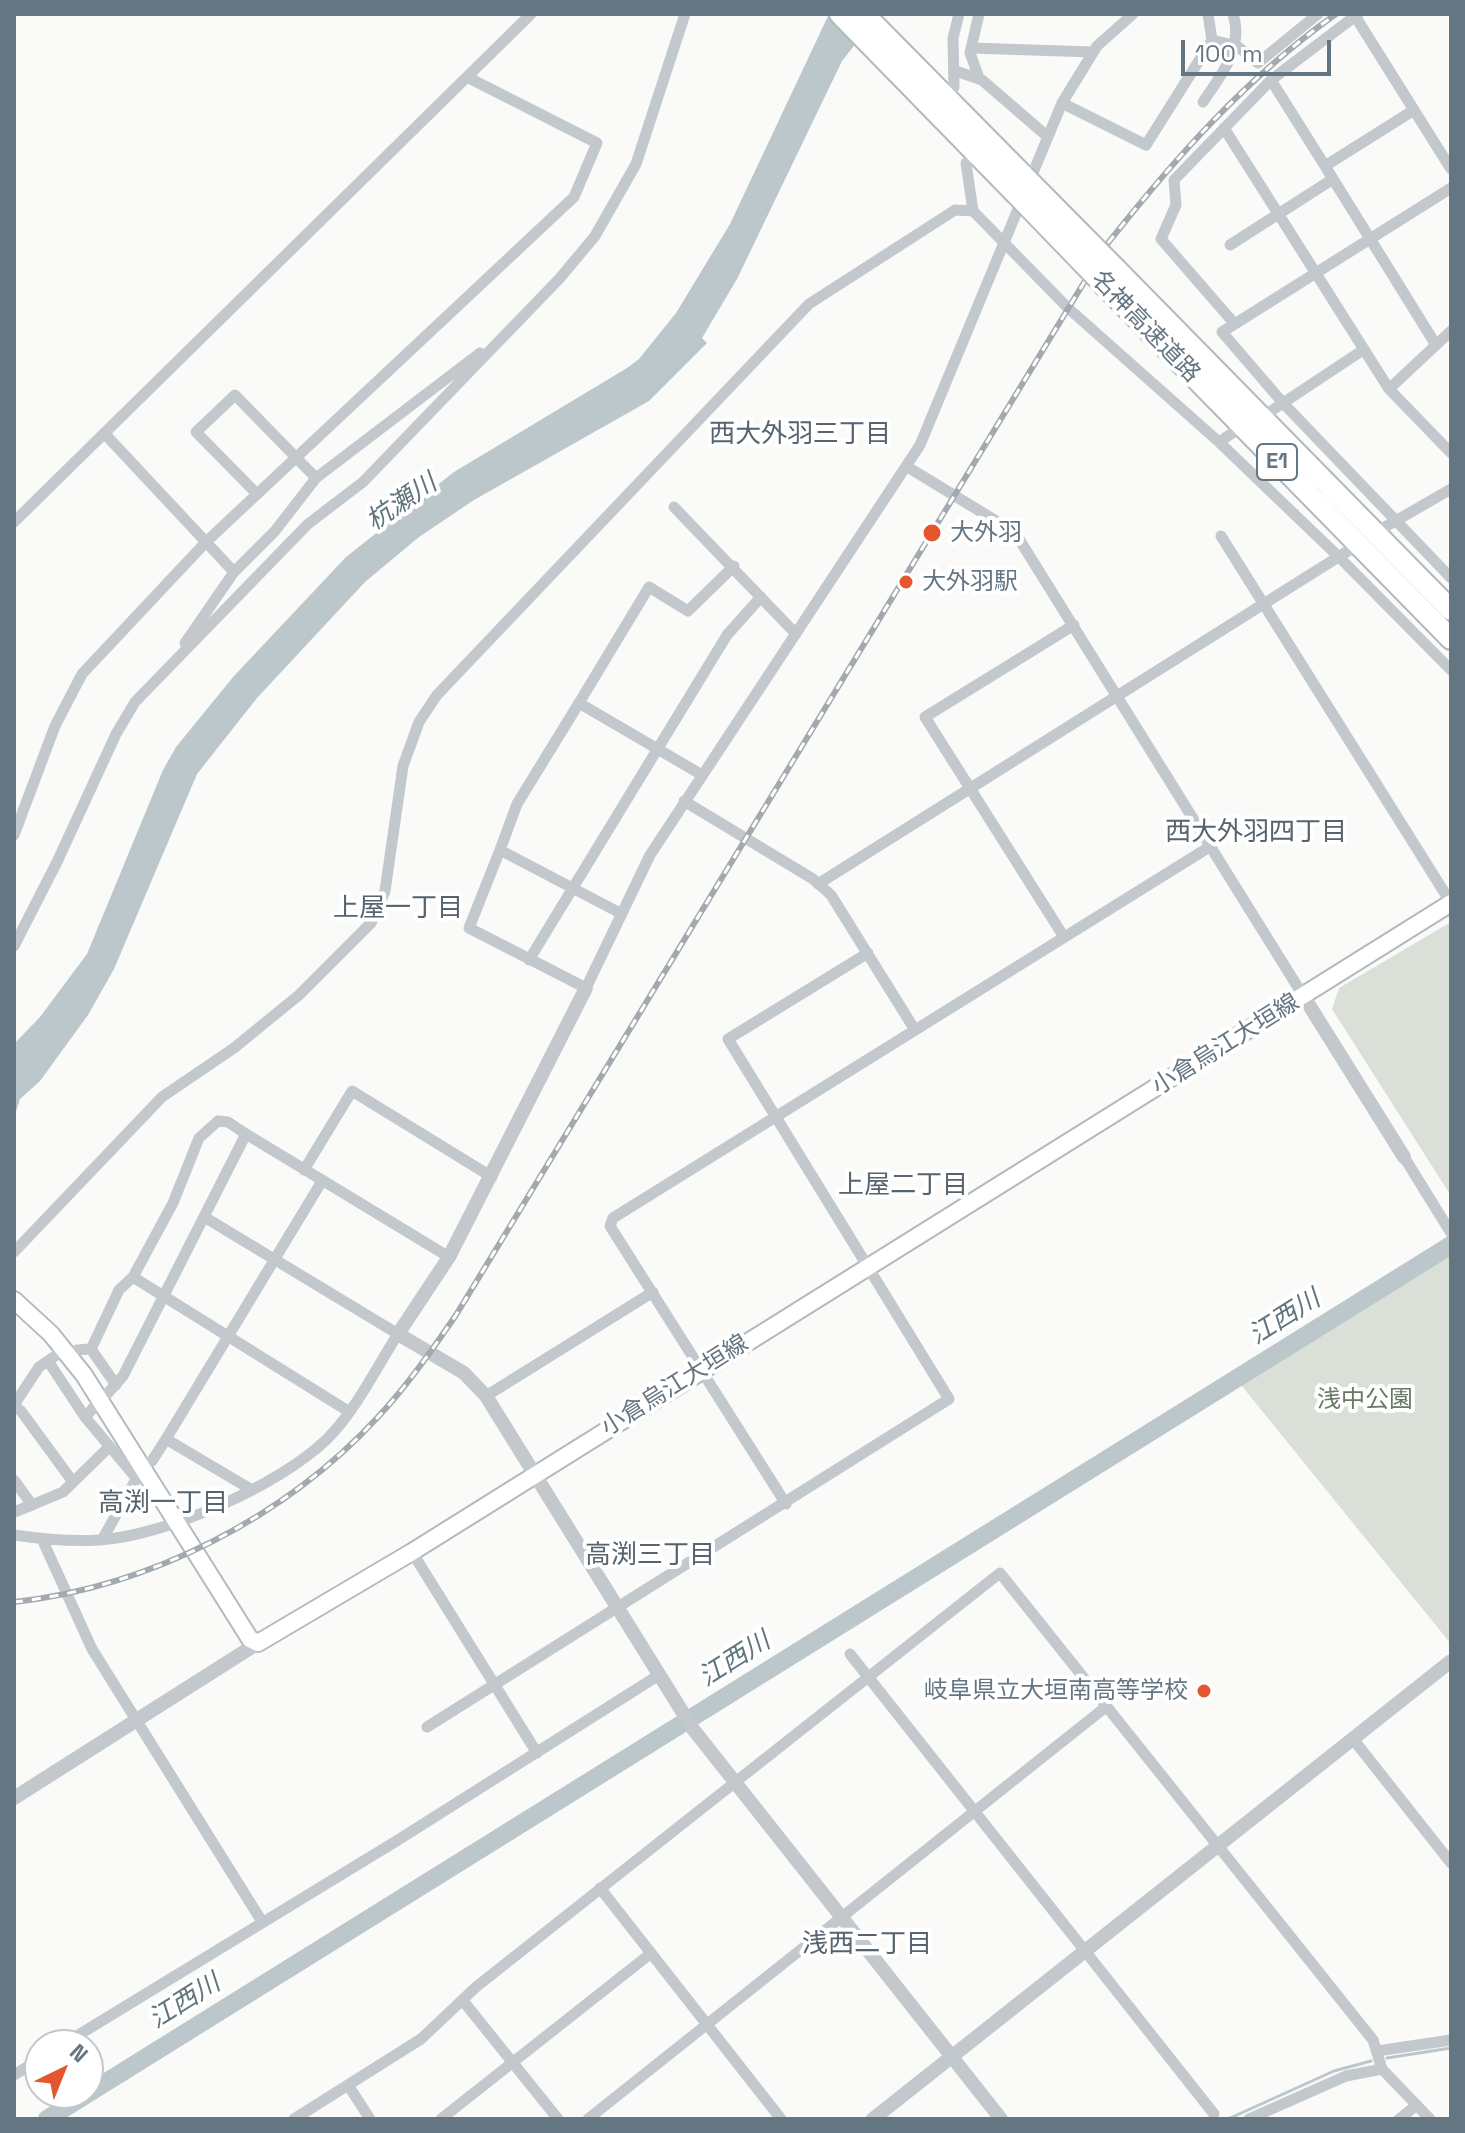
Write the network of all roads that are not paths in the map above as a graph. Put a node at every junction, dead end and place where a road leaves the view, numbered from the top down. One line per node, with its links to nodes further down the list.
1 (531, 14): 18 (street)
2 (685, 14): 43 (street)
3 (840, 14): 16 (highway, 名神高速道路 / E1)
4 (864, 14): 16 (highway, 名神高速道路 / E1)
5 (959, 14): 17 (street)
6 (979, 14): 14 (street)
7 (1133, 14): 15 (street)
8 (1208, 14): 12 (street)
9 (1233, 14): 13 (street)
10 (1318, 14): 13 (street)
11 (1356, 15): 20 (street); 24 (street)
12 (1212, 40): 13 (street); 23 (street)
13 (1235, 46): 22 (street)
14 (971, 48): 15 (street); 19 (street)
15 (1092, 52): 23 (street)
16 (895, 58): 38 (highway, 名神高速道路 / E1, bridge)
17 (956, 71): 19 (street); 21 (street)
18 (467, 77): 48 (street); 51 (street)
19 (979, 78): 26 (street)
20 (1271, 80): 25 (street); 28 (street)
21 (954, 87)
22 (1203, 102)
23 (1062, 103): 26 (street)
24 (1414, 110): 28 (street); 29 (street)
25 (1224, 128): 33 (street); 39 (street)
26 (1048, 137): 35 (street)
27 (966, 163): 32 (street)
28 (1325, 166): 30 (street)
29 (1451, 169)
30 (1333, 179): 33 (street); 34 (street)
31 (1451, 188): 34 (street)
32 (973, 211): 35 (street); 102 (street)
33 (1278, 214): 36 (street); 37 (street)
34 (1370, 238): 37 (street); 41 (street)
35 (1006, 244): 49 (street); 52 (street)
36 (1230, 245)
37 (1314, 272): 39 (street); 42 (street)
38 (1110, 277): 68 (highway, 名神高速道路 / E1); 71 (highway, 名神高速道路 / E1)
39 (1233, 322): 45 (street)
40 (1451, 331): 41 (street)
41 (1436, 345): 44 (street)
42 (1363, 350): 44 (street); 45 (street)
43 (489, 351): 53 (street); 72 (street)
44 (1389, 389): 50 (street)
45 (1283, 403): 46 (street); 58 (street)
46 (1271, 411)
47 (1234, 432): 49 (street)
48 (104, 433): 57 (street); 60 (street)
49 (1219, 442): 62 (street)
50 (1451, 453)
51 (296, 458): 53 (street); 55 (street); 55 (street)
52 (906, 466): 69 (street); 70 (street)
53 (316, 478): 64 (street)
54 (1451, 489): 58 (street)
55 (257, 494): 60 (street)
56 (674, 507): 63 (street)
57 (14, 522)
58 (1390, 524): 65 (street)
59 (1221, 536): 67 (street)
60 (206, 542): 64 (street); 80 (street)
61 (1351, 549): 62 (street)
62 (1340, 558): 67 (street); 73 (street)
63 (734, 566): 66 (street); 75 (street)
64 (234, 572): 72 (street)
65 (1451, 578)
66 (761, 597): 70 (street); 76 (street)
67 (1265, 604): 74 (street); 85 (street)
68 (1451, 610)
69 (1074, 625): 74 (street); 78 (street)
70 (796, 634): 77 (street)
71 (1451, 639)
72 (179, 658): 88 (street)
73 (1451, 670)
74 (1118, 696): 78 (street); 81 (street)
75 (579, 703): 76 (street); 82 (street)
76 (658, 749): 77 (street); 84 (street)
77 (702, 775): 79 (street)
78 (970, 787): 83 (street); 87 (street)
79 (684, 801): 83 (street); 86 (street)
80 (14, 835)
81 (1211, 846): 87 (street); 92 (street)
82 (500, 850): 84 (street); 90 (street)
83 (818, 884): 89 (street)
84 (574, 889): 86 (street); 90 (street)
85 (1451, 903): 92 (main road, 小倉烏江大垣線)
86 (622, 914): 91 (street)
87 (1064, 937): 93 (street)
88 (14, 946)
89 (868, 953): 93 (street); 94 (street)
90 (529, 960): 91 (street)
91 (586, 988): 98 (street)
92 (1304, 997): 96 (street); 105 (main road, 小倉烏江大垣線)
93 (915, 1030): 94 (street)
94 (775, 1118): 105 (street); 107 (street)
95 (246, 1134): 97 (street); 100 (street); 106 (street)
96 (1404, 1157): 101 (street)
97 (304, 1170): 98 (street); 99 (street)
98 (492, 1177): 103 (street)
99 (322, 1181): 103 (street); 104 (street)
100 (206, 1218): 104 (street); 108 (street)
101 (1451, 1233)
102 (14, 1252)
103 (449, 1257): 110 (street)
104 (274, 1259): 110 (street); 111 (street)
105 (868, 1267): 114 (main road, 小倉烏江大垣線); 127 (street)
106 (133, 1277): 108 (street); 112 (street)
107 (653, 1292): 114 (street); 115 (street)
108 (163, 1298): 111 (street); 112 (street)
109 (17, 1306): 122 (main road)
110 (398, 1334): 115 (street); 118 (street)
111 (227, 1336): 118 (street); 120 (street)
112 (91, 1349): 113 (street)
113 (77, 1350)
114 (703, 1369): 123 (main road, 小倉烏江大垣線); 127 (street)
115 (486, 1396): 123 (street)
116 (14, 1406): 119 (street); 125 (street)
117 (95, 1406): 119 (street)
118 (348, 1411): 126 (street)
119 (85, 1417): 121 (street)
120 (166, 1439): 122 (street); 126 (street)
121 (109, 1447): 122 (street); 125 (street)
122 (140, 1473): 130 (main road); 133 (street)
123 (534, 1475): 134 (main road, 小倉烏江大垣線); 135 (street)
124 (14, 1480): 128 (street)
125 (73, 1482): 128 (street)
126 (252, 1490): 130 (street)
127 (786, 1504): 135 (street)
128 (32, 1505): 129 (street)
129 (14, 1512)
130 (177, 1520): 133 (street); 136 (main road)
131 (14, 1535): 132 (street)
132 (42, 1539): 133 (street); 143 (street)
133 (102, 1540)
134 (412, 1552): 136 (main road, 小倉烏江大垣線); 141 (street)
135 (618, 1609): 140 (street); 141 (street)
136 (258, 1643): 143 (street)
137 (850, 1654): 139 (street)
138 (1451, 1661): 145 (street)
139 (868, 1675): 142 (street); 147 (street); 149 (street)
140 (660, 1678): 146 (street); 147 (street)
141 (496, 1684): 144 (street); 146 (street)
142 (1107, 1706): 149 (street); 150 (street)
143 (135, 1721): 148 (street); 154 (street)
144 (427, 1727)
145 (1353, 1739): 150 (street); 151 (street)
146 (537, 1753): 154 (street)
147 (733, 1782): 152 (street); 153 (street)
148 (14, 1798)
149 (976, 1813): 153 (street); 155 (street)
150 (1218, 1845): 155 (street); 161 (street)
151 (1451, 1863)
152 (600, 1888): 156 (street); 157 (street)
153 (842, 1919): 158 (street); 162 (street)
154 (261, 1920): 159 (street)
155 (1084, 1950): 162 (street); 167 (street)
156 (650, 1954): 158 (street); 163 (street)
157 (464, 2002): 163 (street); 165 (street)
158 (709, 2024): 172 (street); 173 (street)
159 (87, 2029)
160 (1451, 2040): 161 (street)
161 (1377, 2051): 164 (street)
162 (952, 2056): 174 (street); 175 (street)
163 (513, 2063): 170 (street); 171 (street)
164 (1382, 2069): 166 (street); 176 (street)
165 (348, 2085): 168 (street); 169 (street)
166 (1417, 2105): 177 (street); 178 (street)
167 (1214, 2114)
168 (294, 2119)
169 (370, 2119)
170 (441, 2119)
171 (558, 2119)
172 (588, 2119)
173 (781, 2119)
174 (873, 2119)
175 (1001, 2119)
176 (1249, 2119)
177 (1399, 2119)
178 (1430, 2119)

